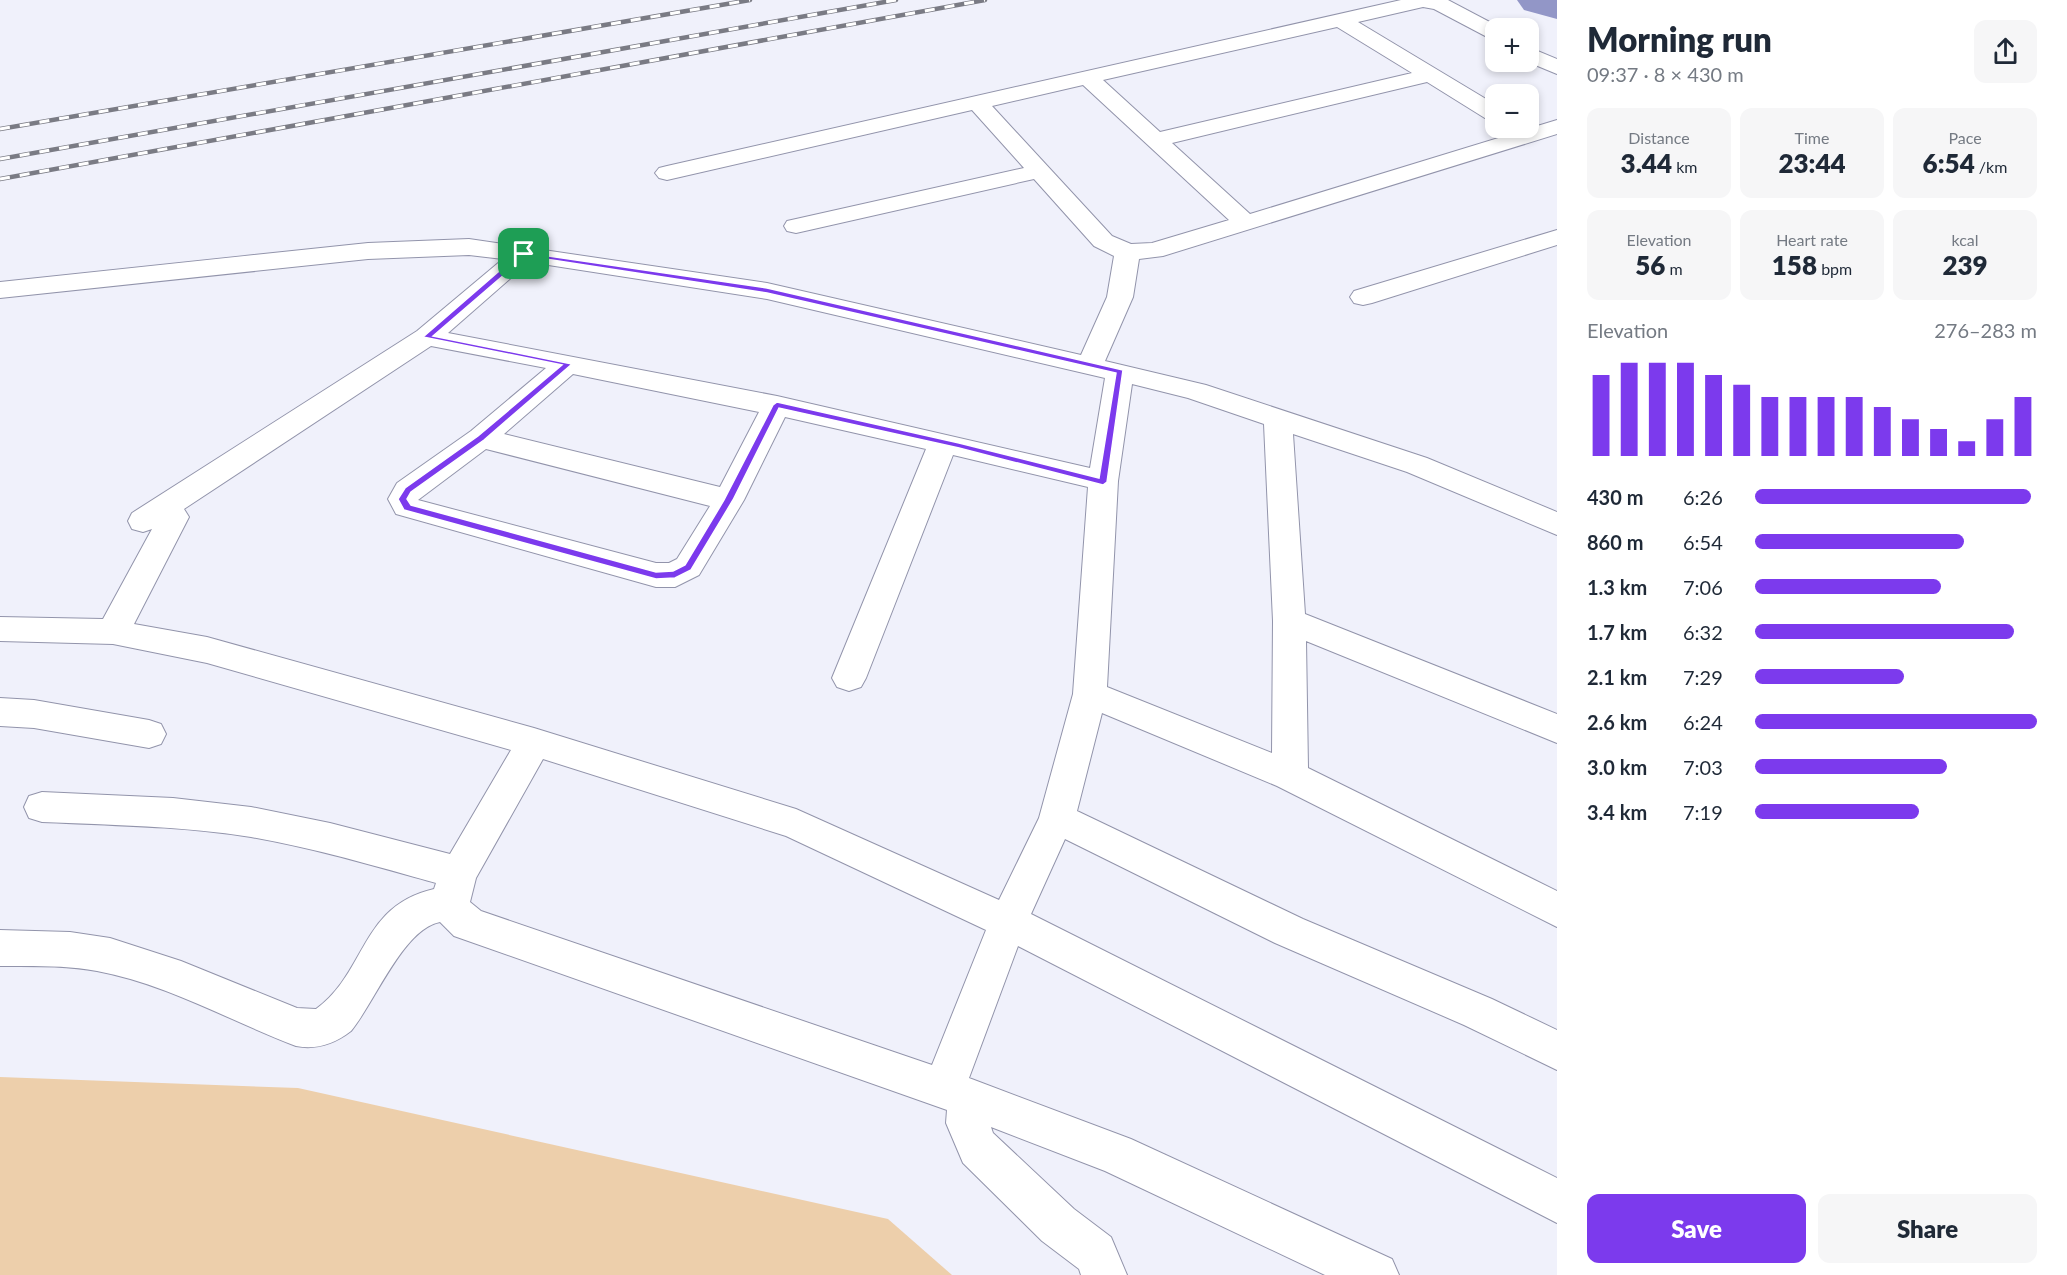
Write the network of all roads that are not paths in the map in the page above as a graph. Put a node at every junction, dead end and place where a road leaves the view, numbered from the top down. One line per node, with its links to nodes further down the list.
1 (1342, 21): 2 (street); 5 (street); 6 (street)
2 (1485, 28)
3 (1539, 59): 4 (street)
4 (1557, 68)
5 (1431, 75): 8 (street); 10 (street)
6 (1087, 77): 7 (street); 10 (street)
7 (976, 100): 11 (street); 12 (street)
8 (1485, 108)
9 (1542, 131): 13 (street)
10 (1154, 140): 13 (street)
11 (1040, 171): 14 (street); 17 (street)
12 (667, 173)
13 (1245, 222): 17 (street)
14 (796, 226)
15 (1557, 237): 19 (street)
16 (524, 254): 18 (street); 20 (street); 22 (street)
17 (1127, 265): 22 (street)
18 (0, 290)
19 (1363, 297)
20 (427, 337): 21 (street); 31 (street)
21 (568, 364): 24 (street); 26 (street)
22 (1090, 364): 23 (street)
23 (1120, 371): 25 (street); 28 (street)
24 (777, 405): 27 (street); 29 (street)
25 (1278, 420): 32 (street); 33 (street)
26 (481, 438): 29 (street); 29 (street)
27 (943, 442): 28 (street); 36 (street)
28 (1103, 482): 37 (street)
29 (729, 500)
30 (174, 517): 35 (street)
31 (143, 521)
32 (1557, 524)
33 (1289, 621): 39 (street); 42 (street)
34 (0, 629): 35 (street)
35 (113, 632): 41 (street)
36 (849, 678)
37 (1090, 694): 42 (street); 44 (street)
38 (0, 712): 40 (street)
39 (1557, 729)
40 (149, 734)
41 (534, 742): 45 (street); 47 (street)
42 (1290, 776): 46 (street)
43 (42, 807): 45 (street)
44 (1057, 818): 47 (street); 49 (street)
45 (455, 888): 48 (street); 50 (street)
46 (1557, 910)
47 (1008, 922): 50 (street); 51 (street)
48 (0, 948)
49 (1557, 1051)
50 (957, 1094): 52 (street); 53 (street)
51 (1557, 1201)
52 (1104, 1275)
53 (1376, 1275)

